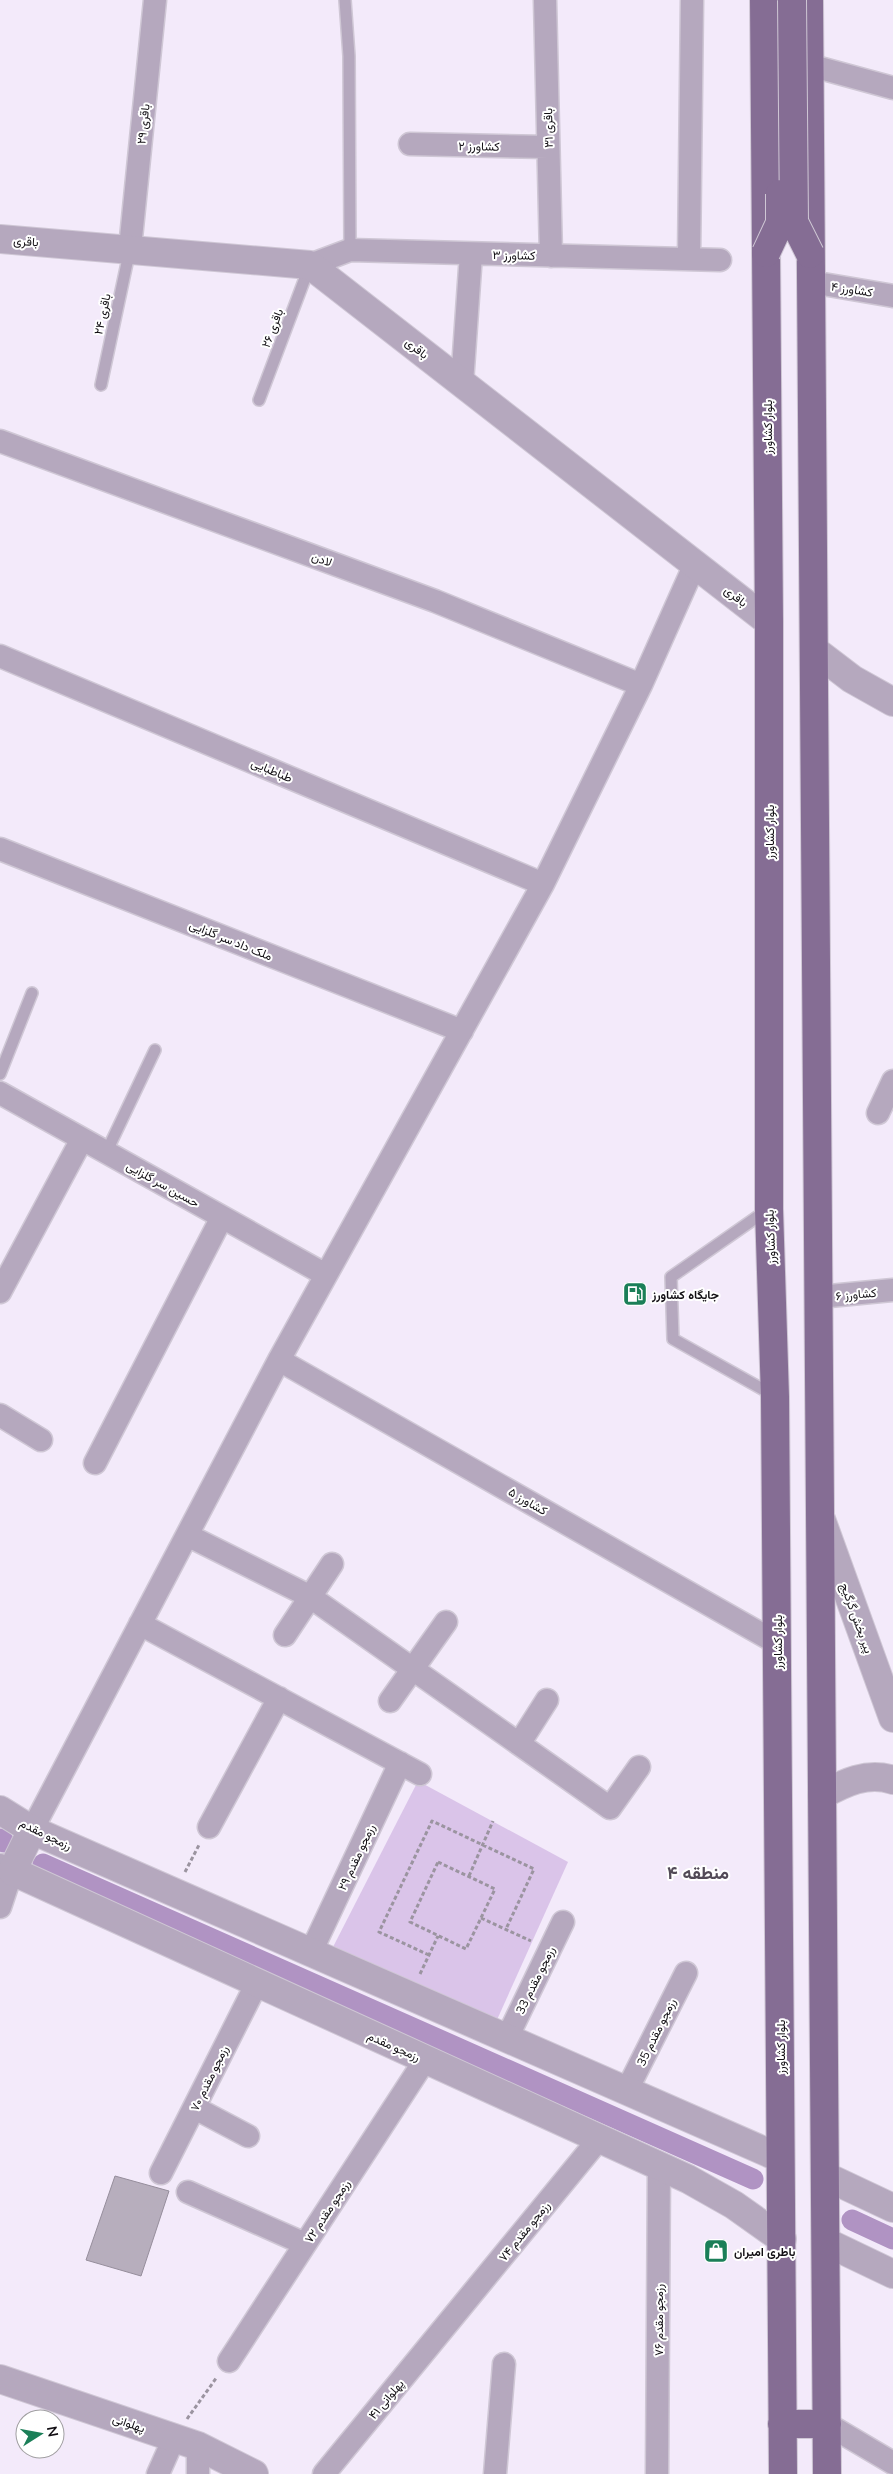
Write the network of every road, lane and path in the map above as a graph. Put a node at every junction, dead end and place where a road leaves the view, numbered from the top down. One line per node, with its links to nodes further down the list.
1 (155, 0): 14 (street, باقری ۲۹)
2 (345, 0): 15 (lane)
3 (545, 0): 12 (street, باقری ۳۱)
4 (692, 0): 20 (street)
5 (764, 0): 16 (main road, بلوار کشاورز)
6 (778, 0): 16 (main road, bridge)
7 (792, 0): 18 (main road, bridge)
8 (808, 0): 9 (main road)
9 (809, 65): 10 (street); 18 (main road)
10 (893, 88)
11 (410, 144): 12 (street, کشاورز ۲)
12 (548, 147): 19 (street, باقری ۳۱)
13 (0, 239): 14 (street, باقری)
14 (130, 248): 22 (street, باقری); 26 (lane, باقری ۲۴)
15 (350, 250): 17 (street, کشاورز ۳); 22 (street, کشاورز ۳)
16 (766, 253): 30 (main road, بلوار کشاورز)
17 (471, 254): 19 (street, کشاورز ۳); 25 (street)
18 (810, 254): 23 (main road)
19 (551, 256): 20 (street, کشاورز ۳)
20 (688, 260): 21 (street, کشاورز ۳)
21 (720, 260)
22 (310, 265): 25 (street, باقری); 27 (lane, باقری ۲۶)
23 (811, 282): 24 (street, کشاورز ۴); 31 (main road)
24 (893, 296)
25 (462, 383): 29 (street, باقری)
26 (101, 385)
27 (259, 400)
28 (0, 441): 33 (street, لادن)
29 (695, 564): 30 (street, باقری); 33 (street)
30 (769, 622): 46 (main road, بلوار کشاورز)
31 (814, 650): 34 (street); 51 (main road)
32 (0, 656): 36 (street, طباطبایی)
33 (641, 686): 36 (street)
34 (893, 702)
35 (0, 848): 38 (street, ملک داد سر گلزایی)
36 (543, 884): 38 (street)
37 (32, 993): 40 (lane)
38 (462, 1031): 48 (street)
39 (155, 1050): 45 (lane)
40 (0, 1074)
41 (893, 1081): 43 (street)
42 (0, 1094): 44 (street, حسین سر گلزایی)
43 (878, 1113)
44 (82, 1139): 45 (street, حسین سر گلزایی); 50 (street)
45 (106, 1152): 47 (street, حسین سر گلزایی)
46 (769, 1209): 53 (main road, بلوار کشاورز); 53 (lane)
47 (222, 1216): 48 (street, حسین سر گلزایی); 56 (street)
48 (326, 1275): 52 (street)
49 (893, 1290): 51 (street, کشاورز ۶)
50 (0, 1292)
51 (818, 1297): 57 (main road)
52 (279, 1360): 58 (street); 64 (street, کشاورز ۵)
53 (775, 1396): 64 (main road, بلوار کشاورز)
54 (0, 1415): 55 (street)
55 (41, 1440)
56 (95, 1463)
57 (821, 1519): 69 (street, پیر بخش گرگیج); 75 (main road)
58 (187, 1536): 60 (street); 62 (street)
59 (332, 1564): 60 (street)
60 (308, 1596): 63 (street); 65 (street)
61 (446, 1622): 65 (street)
62 (140, 1624): 66 (street); 79 (street)
63 (285, 1635)
64 (777, 1643): 99 (main road, بلوار کشاورز)
65 (413, 1670): 67 (street); 70 (street)
66 (279, 1698): 71 (street); 78 (street)
67 (390, 1700)
68 (547, 1700): 70 (street)
69 (893, 1718)
70 (519, 1744): 72 (street)
71 (400, 1763): 73 (street); 90 (street, رزمجو مقدم ۲۹)
72 (639, 1766)
73 (420, 1774)
74 (893, 1780): 75 (street)
75 (822, 1794): 102 (main road)
76 (0, 1810): 79 (street, رزمجو مقدم)
77 (493, 1821): 80 (path)
78 (209, 1827): 83 (path)
79 (32, 1830): 81 (street); 83 (street, رزمجو مقدم)
80 (482, 1845): 82 (path); 87 (path); 88 (path)
81 (6, 1868): 84 (street); 92 (street, رزمجو مقدم)
82 (469, 1876): 85 (path); 88 (path)
83 (174, 1892): 90 (street, رزمجو مقدم)
84 (0, 1907)
85 (481, 1918): 87 (path); 88 (path)
86 (563, 1922): 89 (street, رزمجو مقدم 33)
87 (506, 1930): 89 (path)
88 (438, 1936)
89 (550, 1949): 93 (street, رزمجو مقدم 33)
90 (311, 1952): 93 (street, رزمجو مقدم)
91 (686, 1973): 95 (street, رزمجو مقدم 35)
92 (257, 1983): 94 (street, رزمجو مقدم); 96 (street, رزمجو مقدم ۷۰)
93 (507, 2038): 95 (street, رزمجو مقدم)
94 (425, 2060): 98 (street, رزمجو مقدم); 107 (street, رزمجو مقدم ۷۲)
95 (627, 2090): 99 (street, رزمجو مقدم)
96 (195, 2108): 97 (street); 101 (street, رزمجو مقدم ۷۰)
97 (248, 2136)
98 (599, 2139): 100 (street, رزمجو مقدم); 109 (street, رزمجو مقدم ۷۴)
99 (780, 2158): 105 (main road, بلوار کشاورز)
100 (659, 2166): 105 (street, رزمجو مقدم); 122 (street, رزمجو مقدم ۷۶)
101 (161, 2173)
102 (825, 2176): 104 (street); 106 (main road)
103 (188, 2192): 107 (street)
104 (893, 2208)
105 (782, 2240): 113 (main road, بلوار کشاورز)
106 (826, 2242): 108 (street); 114 (main road)
107 (305, 2244): 110 (street, رزمجو مقدم ۷۲)
108 (893, 2274)
109 (448, 2324): 120 (street, پهلوانی ۴۱)
110 (229, 2361): 115 (path)
111 (504, 2364): 121 (street)
112 (0, 2379): 115 (street, پهلوانی)
113 (782, 2424): 114 (main road); 123 (main road, بلوار کشاورز)
114 (827, 2424): 116 (street); 124 (main road)
115 (186, 2442): 117 (street); 118 (street); 119 (street, پهلوانی)
116 (893, 2463)
117 (158, 2474)
118 (198, 2474)
119 (254, 2474)
120 (324, 2474)
121 (494, 2474)
122 (657, 2474)
123 (783, 2474)
124 (827, 2474)

